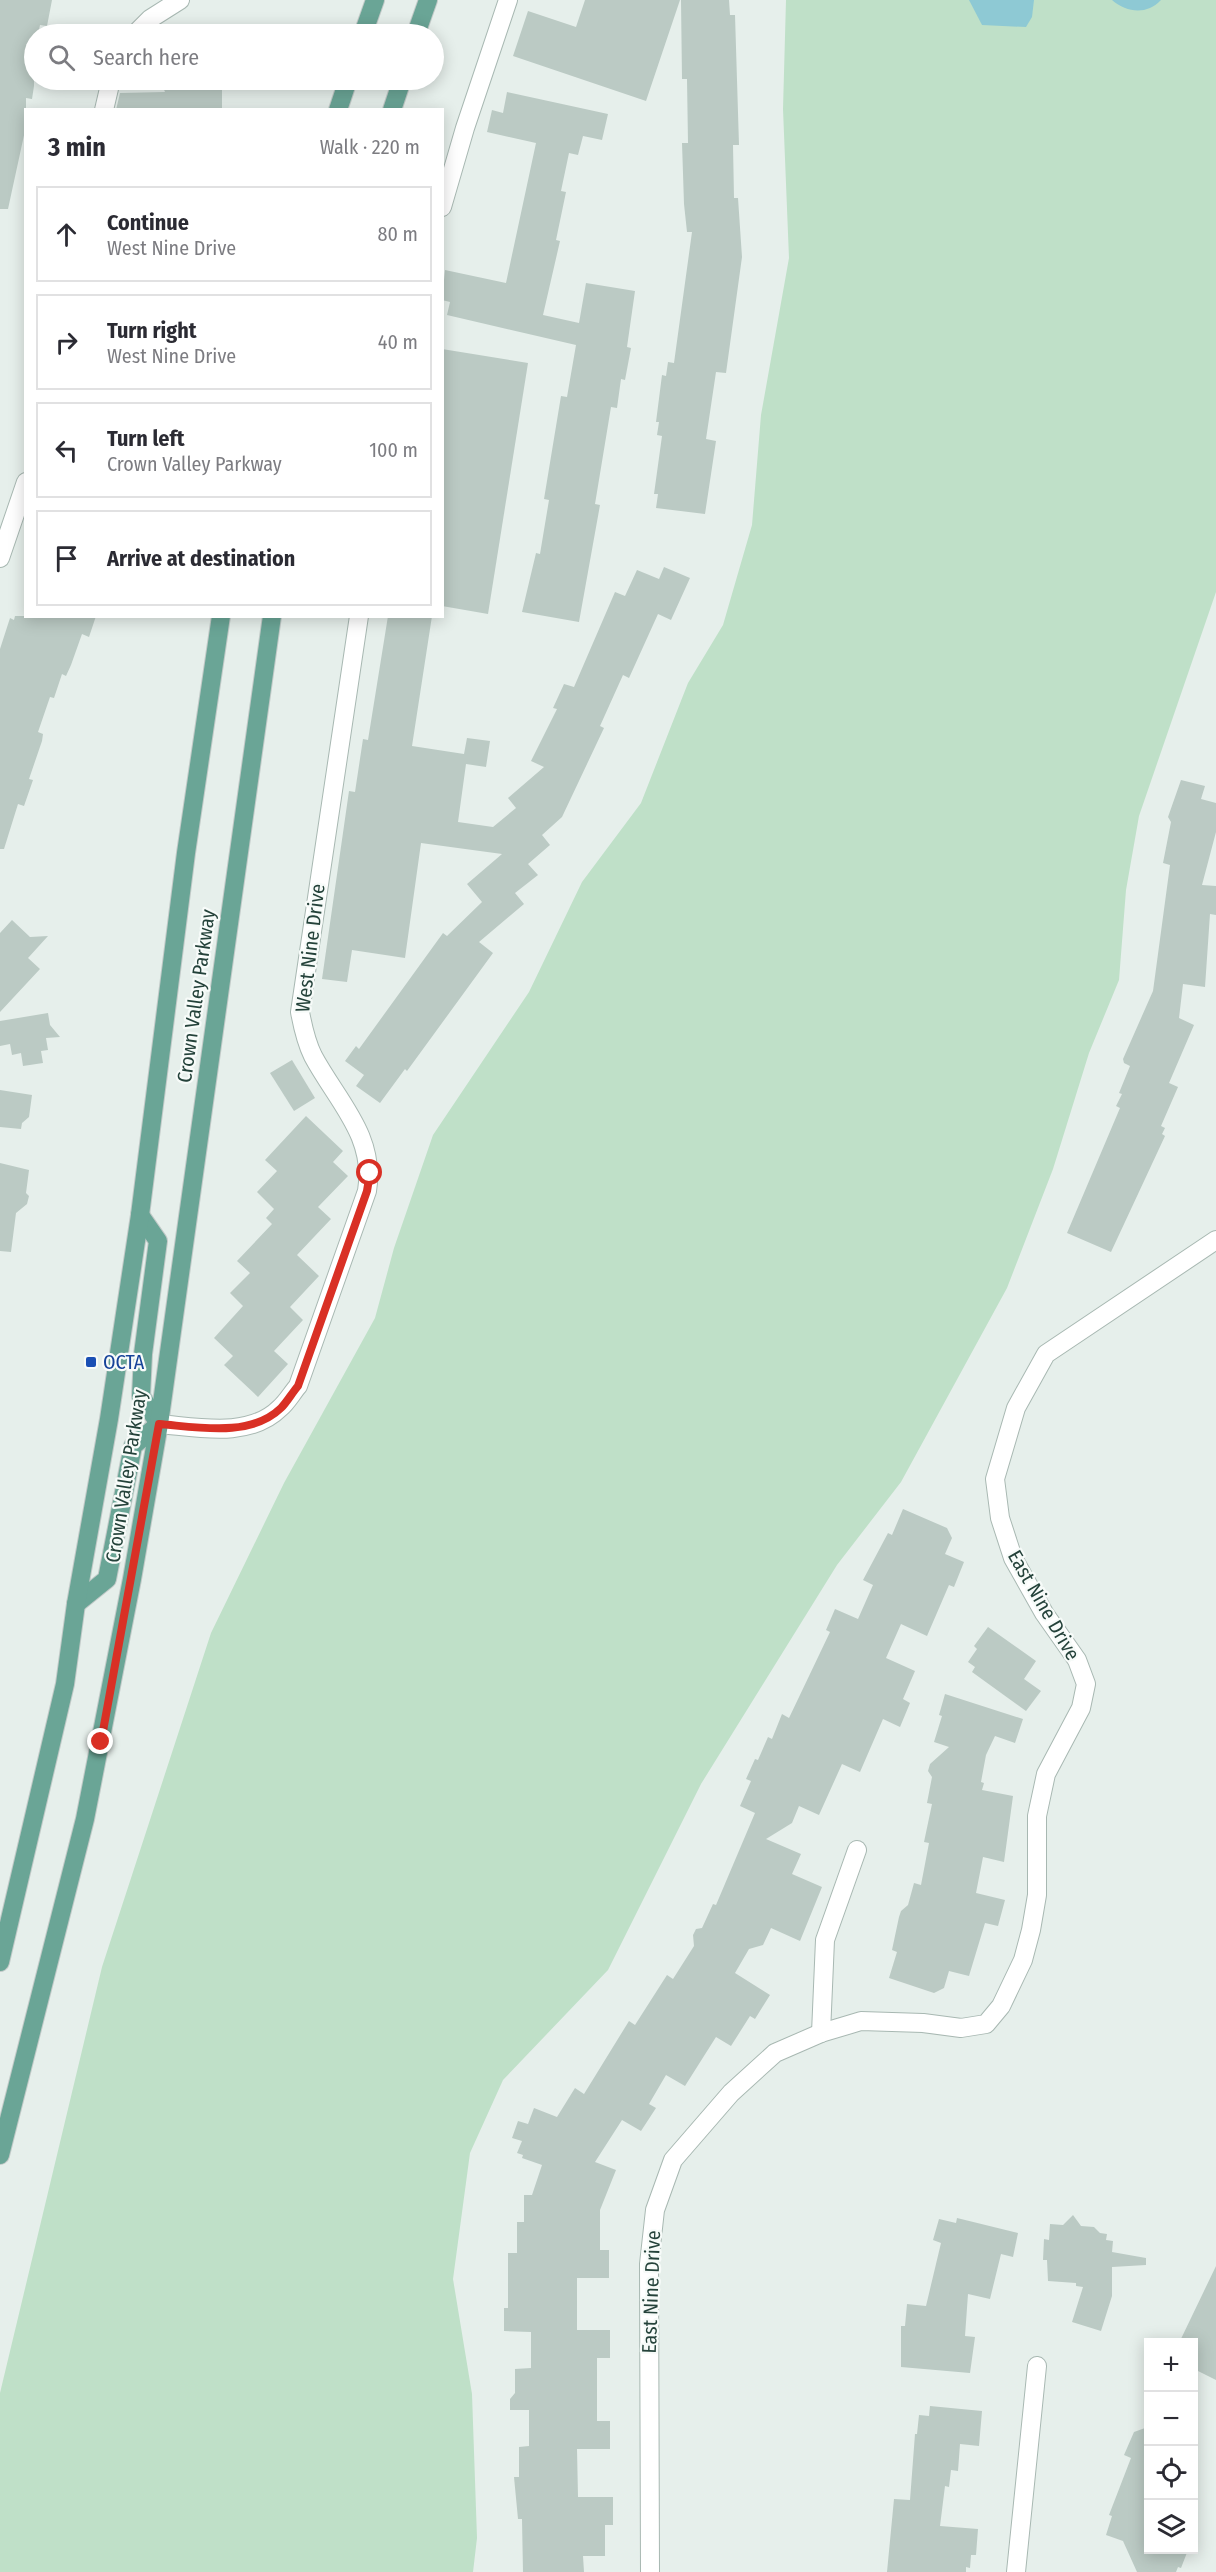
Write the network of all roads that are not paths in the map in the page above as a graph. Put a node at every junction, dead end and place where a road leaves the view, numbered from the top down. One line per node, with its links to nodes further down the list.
1 (180, 0): 5 (street)
2 (375, 0): 6 (main road)
3 (428, 0): 7 (main road)
4 (508, 0): 14 (street)
5 (146, 24)
6 (367, 24)
7 (420, 24)
8 (109, 90): 11 (street)
9 (345, 90): 12 (main road)
10 (399, 90): 13 (main road)
11 (104, 108)
12 (339, 108)
13 (393, 108)
14 (444, 200)
15 (24, 488): 16 (street)
16 (0, 558)
17 (220, 618): 20 (main road, Crown Valley Parkway)
18 (272, 618): 22 (main road, Crown Valley Parkway)
19 (359, 618): 22 (street, West Nine Drive)
20 (140, 1215): 22 (main road); 23 (main road, Crown Valley Parkway)
21 (1216, 1240): 26 (street, East Nine Drive)
22 (159, 1424): 23 (main road); 27 (main road, Crown Valley Parkway)
23 (76, 1604): 25 (main road, Crown Valley Parkway)
24 (858, 1850): 26 (street)
25 (0, 1962)
26 (821, 2033): 29 (street, East Nine Drive)
27 (0, 2155)
28 (1036, 2366): 30 (street)
29 (650, 2572)
30 (1016, 2572)

